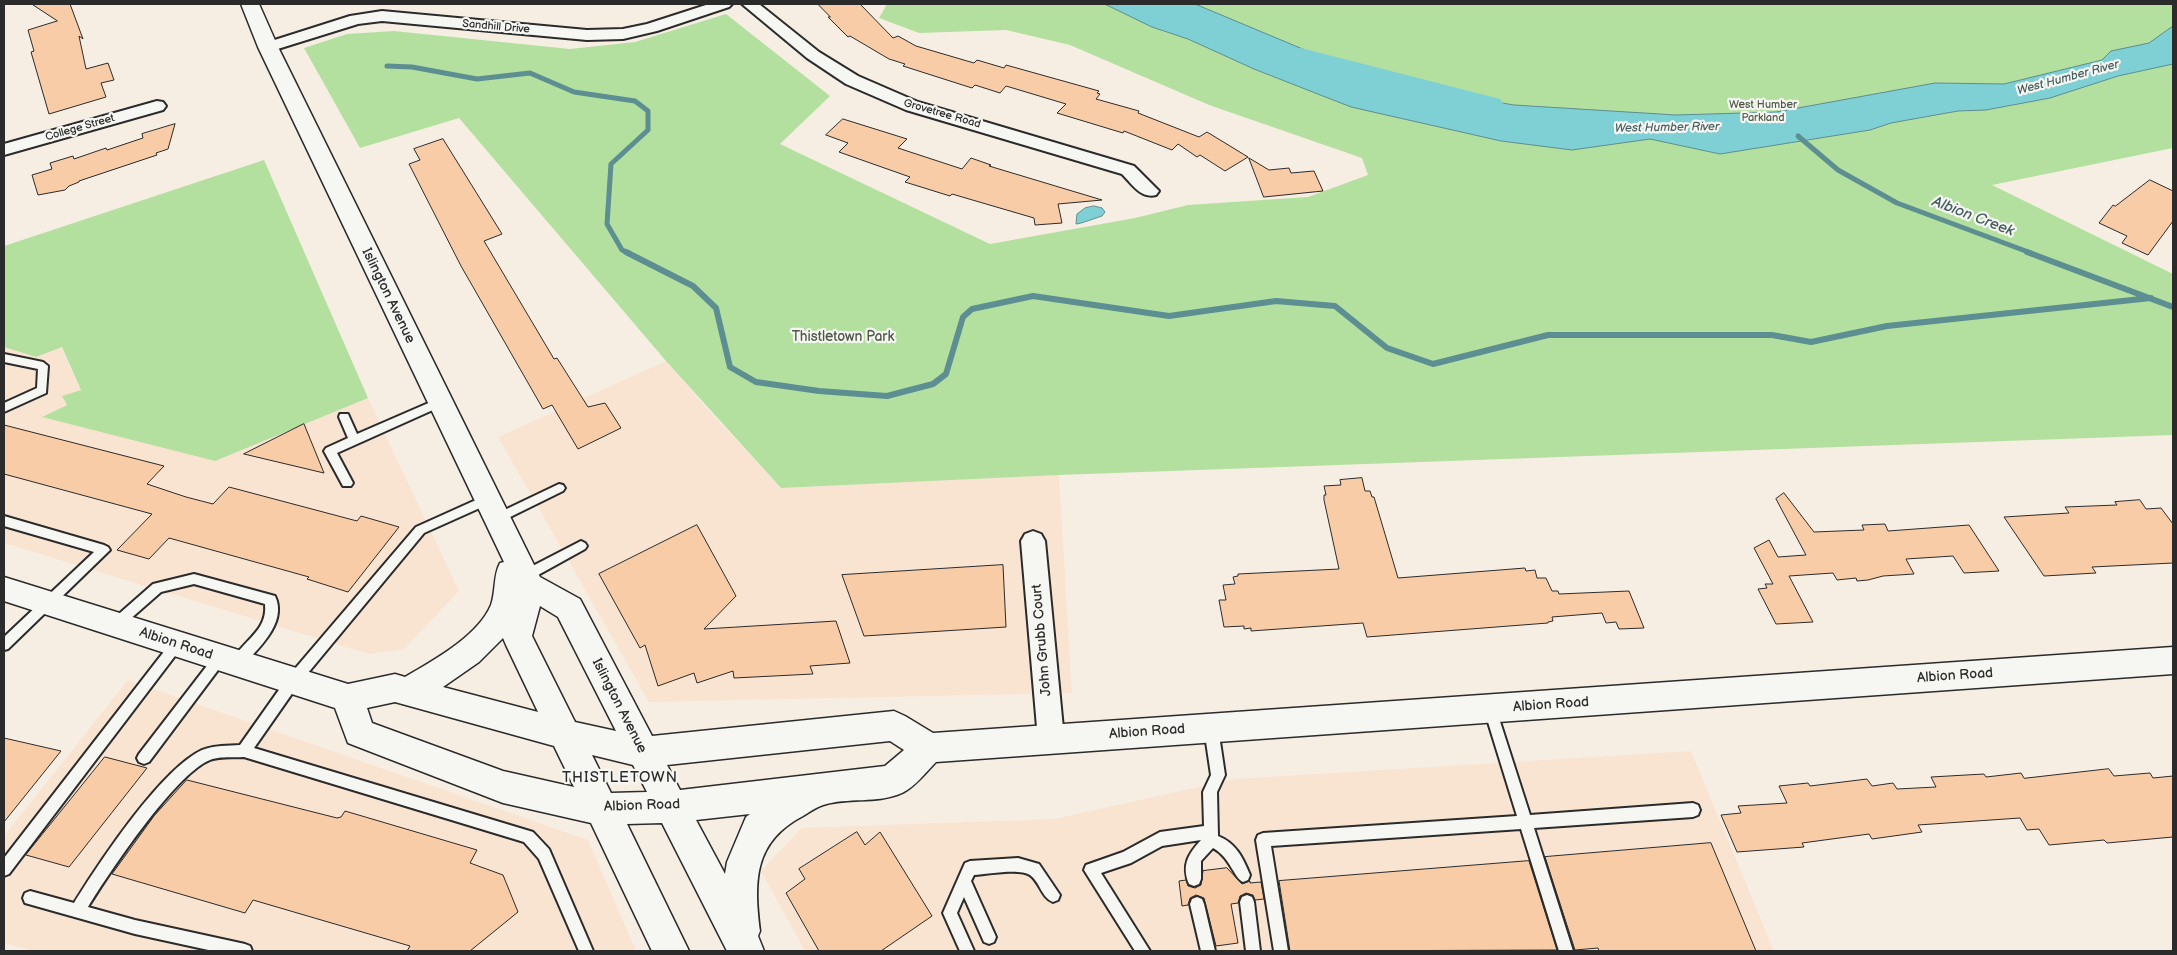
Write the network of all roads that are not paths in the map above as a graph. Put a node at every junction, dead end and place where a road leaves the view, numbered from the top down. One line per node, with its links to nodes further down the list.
1 (250, 4): 4 (main road, Islington Avenue)
2 (724, 4): 4 (street, Sandhill Drive)
3 (750, 4): 7 (street, Grovetree Road)
4 (268, 46): 9 (main road, Islington Avenue)
5 (157, 106): 6 (street, College Street)
6 (4, 150)
7 (1150, 190)
8 (4, 358): 10 (lane)
9 (440, 402): 12 (lane); 15 (main road, Islington Avenue)
10 (4, 408)
11 (344, 417): 12 (lane)
12 (354, 440): 13 (lane)
13 (347, 483)
14 (559, 488): 15 (lane)
15 (497, 520): 19 (main road, Islington Avenue); 27 (lane); 28 (main road)
16 (4, 521): 21 (lane)
17 (1033, 541): 33 (street, John Grubb Court)
18 (581, 546): 19 (lane)
19 (527, 581): 32 (main road); 36 (main road, Islington Avenue)
20 (4, 589): 21 (main road, Albion Road)
21 (49, 604): 22 (main road, Albion Road); 24 (lane)
22 (116, 624): 23 (main road, Albion Road); 25 (lane)
23 (177, 644): 25 (main road, Albion Road); 44 (lane)
24 (4, 645)
25 (228, 660): 27 (main road, Albion Road); 37 (lane)
26 (2173, 661): 30 (main road, Albion Road)
27 (293, 681): 29 (main road, Albion Road); 35 (lane)
28 (407, 692): 29 (main road, Albion Road); 32 (main road, Albion Road)
29 (348, 698): 40 (main road, Albion Road)
30 (1490, 709): 31 (main road, Albion Road); 42 (lane)
31 (1211, 728): 33 (main road, Albion Road); 43 (lane)
32 (564, 734): 36 (main road, Albion Road); 40 (main road)
33 (1051, 739): 34 (main road, Albion Road)
34 (929, 748): 36 (main road, Albion Road); 38 (main road, Albion Road)
35 (244, 750): 52 (lane); 56 (lane)
36 (643, 752): 39 (main road, Islington Avenue)
37 (144, 758)
38 (819, 788): 39 (main road, Albion Road); 54 (main road)
39 (671, 807): 40 (main road, Albion Road); 54 (main road, Islington Avenue)
40 (600, 809): 57 (main road)
41 (1693, 810): 42 (lane)
42 (1525, 821): 62 (lane); 63 (lane)
43 (1211, 836): 45 (lane); 46 (lane); 59 (lane)
44 (4, 870)
45 (1243, 875)
46 (1194, 879)
47 (964, 881): 48 (lane); 53 (lane); 58 (lane)
48 (1053, 895)
49 (30, 898): 52 (lane)
50 (1247, 902): 61 (lane)
51 (1197, 904): 60 (lane)
52 (77, 911): 55 (lane)
53 (989, 937)
54 (745, 949)
55 (245, 951)
56 (586, 951)
57 (670, 951)
58 (967, 951)
59 (1143, 951)
60 (1208, 951)
61 (1253, 951)
62 (1282, 951)
63 (1566, 951)

